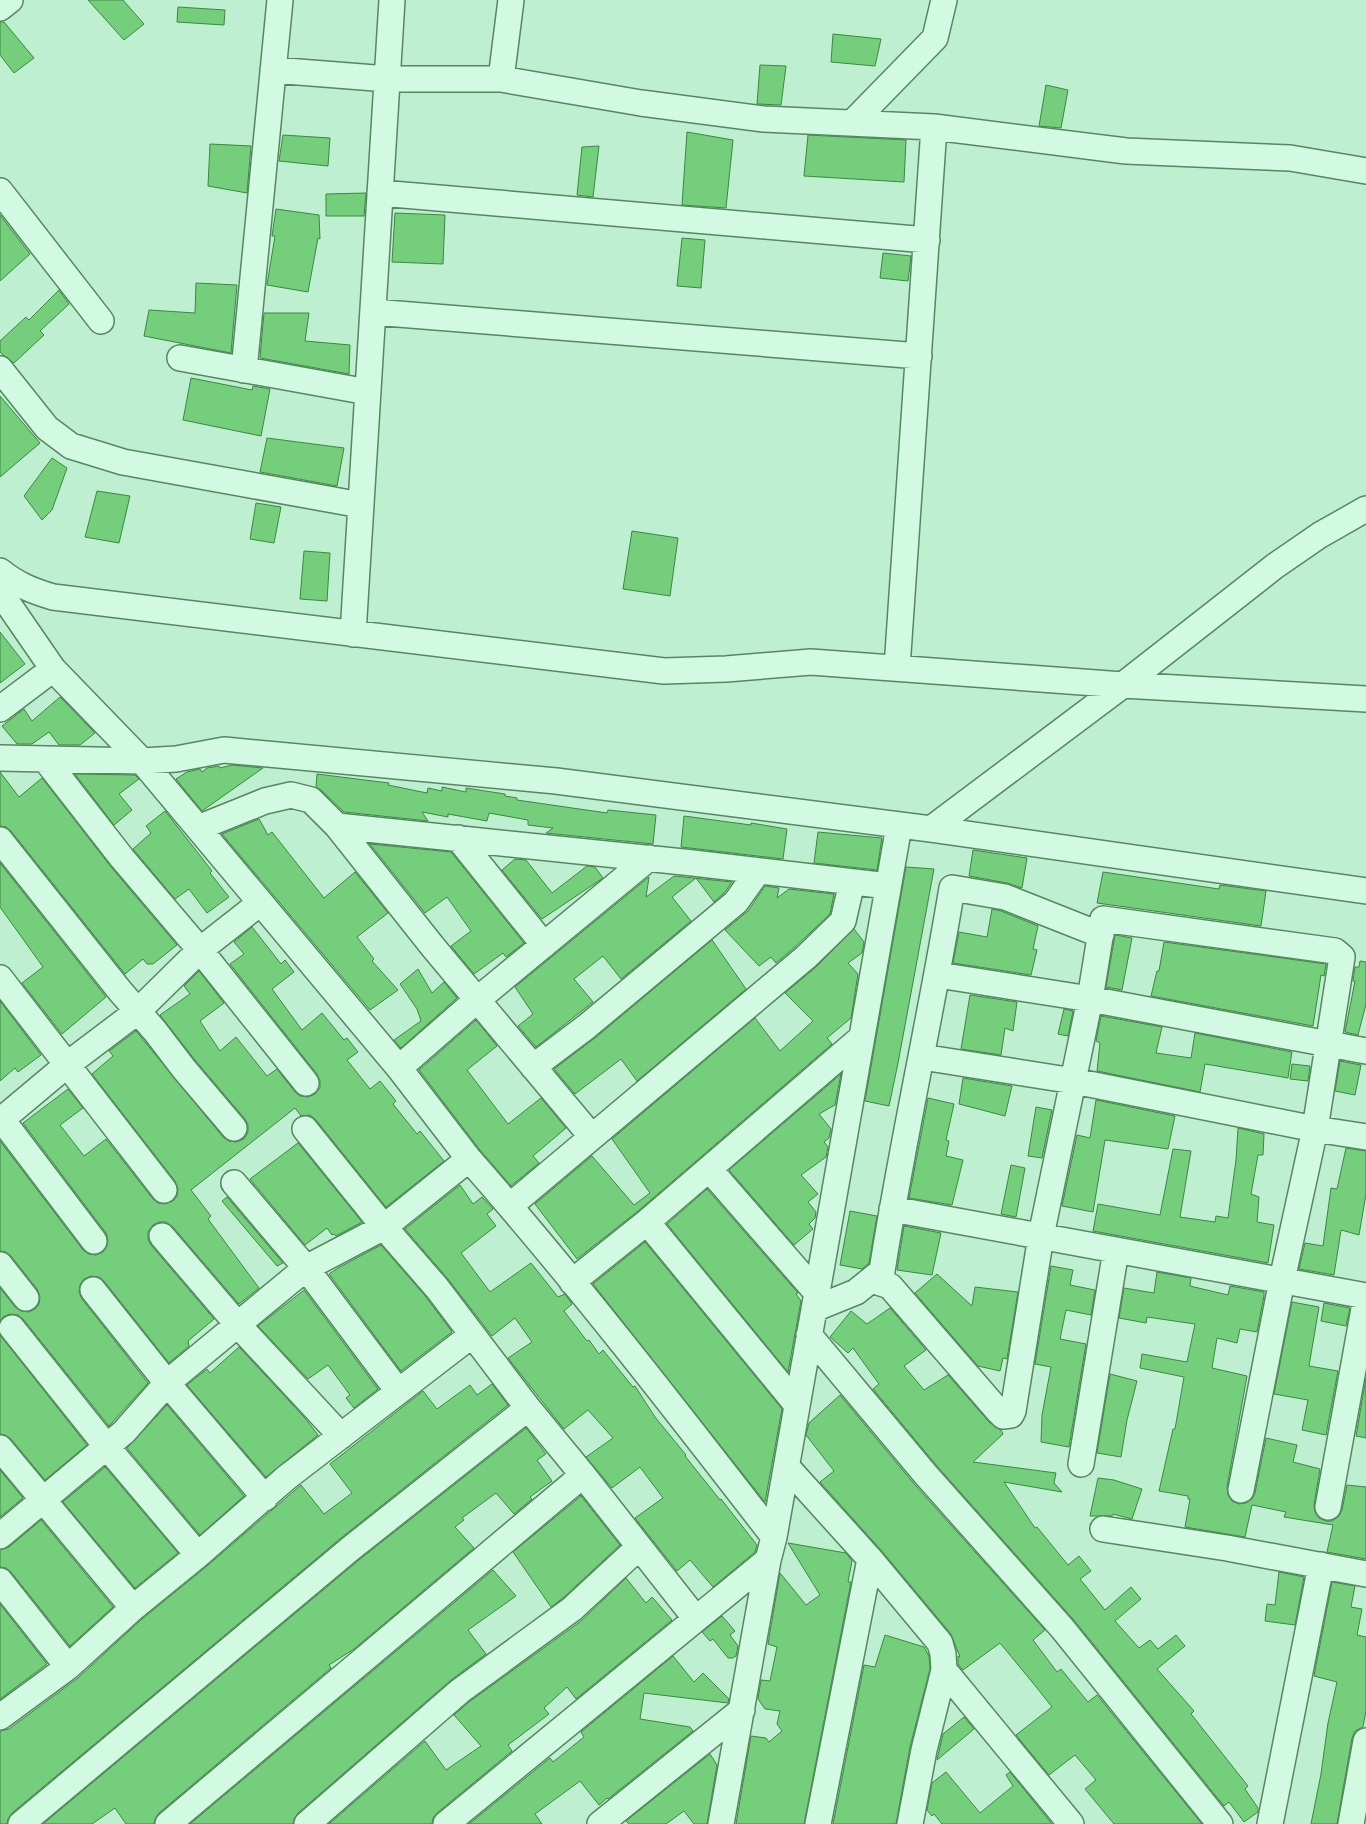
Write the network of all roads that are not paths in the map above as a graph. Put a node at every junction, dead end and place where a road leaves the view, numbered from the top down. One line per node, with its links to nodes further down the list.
1 (10, 0): 6 (street)
2 (280, 0): 7 (street)
3 (392, 0): 8 (street)
4 (511, 0): 9 (street)
5 (944, 0): 10 (street)
6 (0, 8)
7 (273, 70): 8 (street); 21 (street)
8 (388, 79): 9 (street); 14 (street)
9 (502, 79): 10 (street)
10 (853, 122): 11 (street)
11 (934, 127): 12 (street); 15 (street)
12 (1366, 171)
13 (0, 191): 17 (street)
14 (380, 193): 15 (street); 16 (street)
15 (927, 240): 18 (street)
16 (373, 312): 18 (street); 22 (street)
17 (101, 321)
18 (919, 356): 28 (street)
19 (180, 358): 21 (street)
20 (0, 368): 23 (street)
21 (244, 370): 22 (street)
22 (368, 392): 23 (street)
23 (361, 505): 27 (street)
24 (1366, 509): 30 (street)
25 (0, 571): 27 (street)
26 (0, 592): 29 (street)
27 (353, 634): 28 (street)
28 (898, 668): 30 (street)
29 (53, 669): 32 (street); 35 (street)
30 (1123, 685): 31 (street); 39 (street)
31 (1366, 699)
32 (0, 709)
33 (0, 758): 34 (street)
34 (45, 759): 35 (street); 50 (street)
35 (142, 762): 37 (street); 38 (street)
36 (337, 826): 38 (street); 40 (street); 54 (street)
37 (899, 826): 39 (street); 45 (street)
38 (198, 828): 47 (street)
39 (931, 830): 46 (street)
40 (458, 838): 42 (street); 49 (street)
41 (0, 840): 55 (street)
42 (649, 858): 43 (street); 49 (street)
43 (758, 871): 44 (street); 62 (street)
44 (852, 882): 45 (street); 69 (street)
45 (888, 886): 56 (street)
46 (1366, 891)
47 (260, 903): 50 (street); 61 (street)
48 (1101, 935): 51 (street); 53 (street); 57 (street)
49 (544, 945): 54 (street)
50 (200, 950): 55 (street); 64 (street)
51 (938, 975): 53 (street); 59 (street)
52 (0, 978): 60 (street)
53 (1090, 999): 57 (street); 63 (street)
54 (477, 1000): 61 (street); 62 (street)
55 (138, 1011): 60 (street); 66 (street)
56 (861, 1038): 72 (street); 91 (street)
57 (1328, 1045): 58 (street); 68 (street)
58 (1366, 1051)
59 (922, 1057): 63 (street); 76 (street)
60 (68, 1064): 65 (street); 74 (street)
61 (399, 1068): 71 (street)
62 (533, 1068): 69 (street)
63 (1074, 1081): 68 (street); 80 (street)
64 (306, 1083)
65 (1, 1119): 81 (street)
66 (234, 1128)
67 (305, 1129): 78 (street)
68 (1315, 1129): 70 (street); 86 (street)
69 (592, 1137): 75 (street)
70 (1366, 1137)
71 (469, 1159): 75 (street); 78 (street)
72 (709, 1168): 77 (street); 91 (street)
73 (234, 1183): 84 (street)
74 (164, 1190)
75 (510, 1206): 87 (street)
76 (892, 1209): 80 (street); 85 (street)
77 (647, 1222): 87 (street); 98 (street)
78 (384, 1227): 84 (street); 94 (street)
79 (162, 1236): 92 (street)
80 (1041, 1236): 82 (street); 85 (street)
81 (94, 1241)
82 (1116, 1250): 86 (street); 103 (street)
83 (0, 1265): 90 (street)
84 (306, 1268): 92 (street); 97 (street)
85 (871, 1280): 91 (street)
86 (1282, 1280): 89 (street); 106 (street)
87 (572, 1282): 112 (street)
88 (92, 1290): 96 (street)
89 (1366, 1297): 109 (street)
90 (26, 1298)
91 (815, 1301): 95 (street)
92 (238, 1325): 96 (street); 100 (street)
93 (12, 1328): 101 (street)
94 (472, 1335): 97 (street); 99 (street)
95 (810, 1335): 98 (street); 136 (street)
96 (167, 1383): 101 (street); 107 (street)
97 (398, 1391): 100 (street)
98 (797, 1405): 104 (street)
99 (528, 1408): 105 (street); 128 (street)
100 (341, 1436): 107 (street)
101 (107, 1447): 108 (street); 114 (street)
102 (0, 1448): 108 (street)
103 (1081, 1464)
104 (786, 1467): 112 (street); 115 (street)
105 (583, 1475): 113 (street); 129 (street)
106 (1241, 1490)
107 (265, 1498): 114 (street)
108 (43, 1500): 111 (street); 120 (street)
109 (1328, 1507)
110 (1102, 1529): 117 (street)
111 (0, 1536)
112 (774, 1537): 116 (street)
113 (639, 1547): 121 (street); 130 (street)
114 (198, 1555): 120 (street)
115 (870, 1559): 123 (street); 134 (street)
116 (768, 1560): 121 (street); 124 (street)
117 (1321, 1565): 118 (street); 137 (street)
118 (1366, 1574)
119 (0, 1581): 122 (street)
120 (133, 1608): 122 (street)
121 (696, 1619): 131 (street)
122 (68, 1667): 125 (street)
123 (944, 1670): 127 (street); 135 (street)
124 (742, 1710): 132 (street); 133 (street)
125 (0, 1716)
126 (1366, 1741): 138 (street)
127 (918, 1818)
128 (21, 1824)
129 (168, 1824)
130 (307, 1824)
131 (446, 1824)
132 (600, 1824)
133 (721, 1824)
134 (818, 1824)
135 (1071, 1824)
136 (1220, 1824)
137 (1270, 1824)
138 (1350, 1824)

